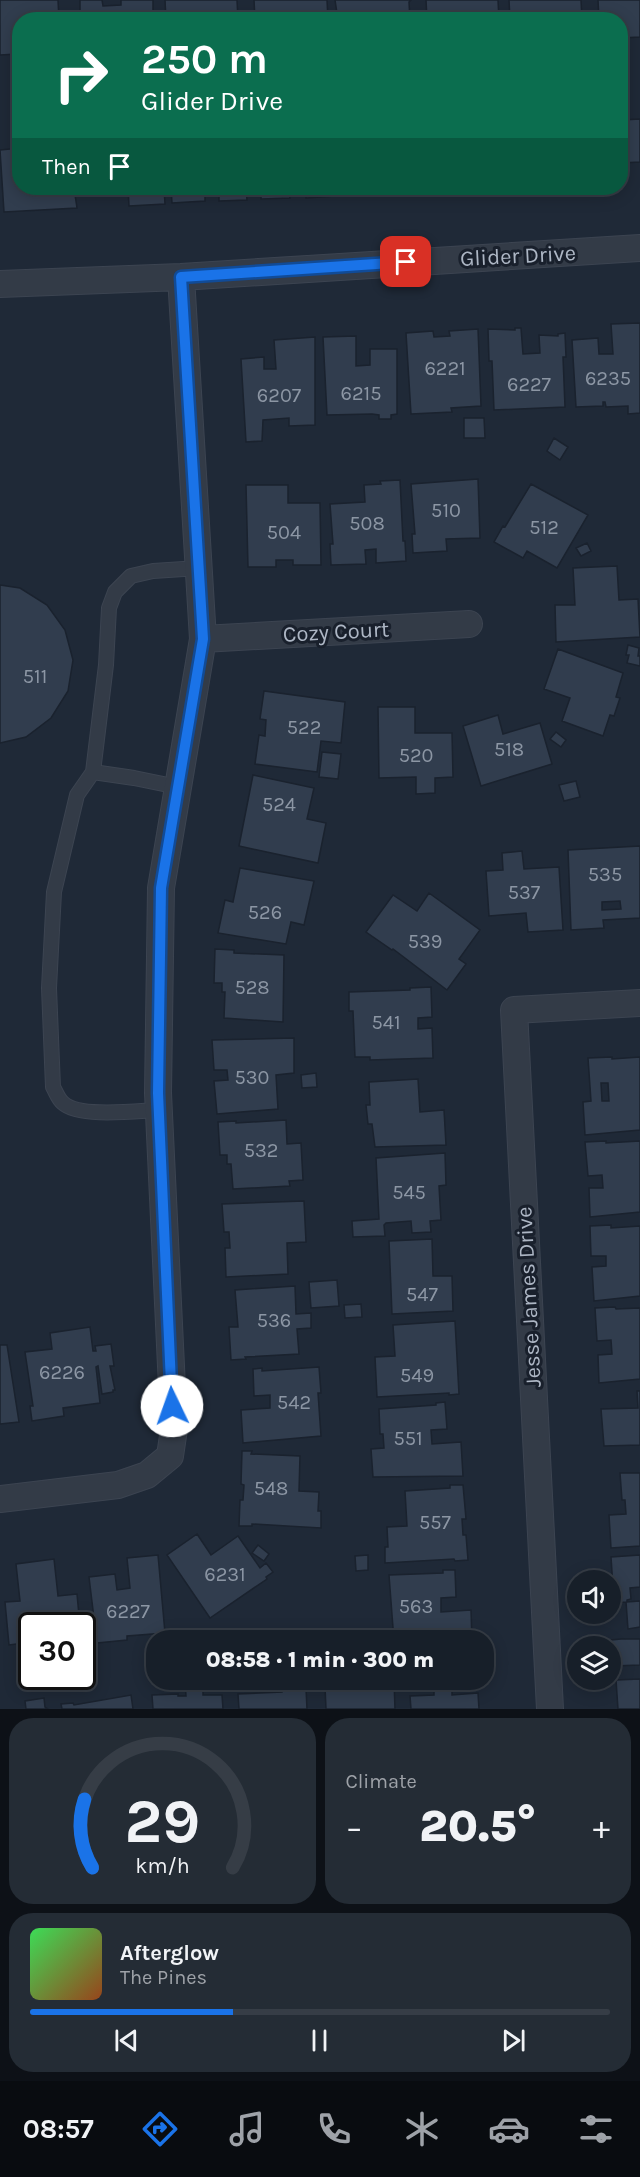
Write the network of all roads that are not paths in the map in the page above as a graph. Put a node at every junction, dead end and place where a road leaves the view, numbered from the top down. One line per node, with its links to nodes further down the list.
1 (640, 248): 2 (street, Glider Drive)
2 (181, 277): 3 (street, Glider Drive); 4 (street)
3 (0, 284)
4 (199, 568): 6 (street); 7 (lane)
5 (469, 624): 6 (street, Cozy Court)
6 (203, 639): 8 (street)
7 (93, 772): 8 (lane); 10 (lane)
8 (178, 787): 10 (street)
9 (640, 1003): 12 (street, Jesse James Drive)
10 (158, 1110): 11 (street)
11 (0, 1499)
12 (550, 1709)

